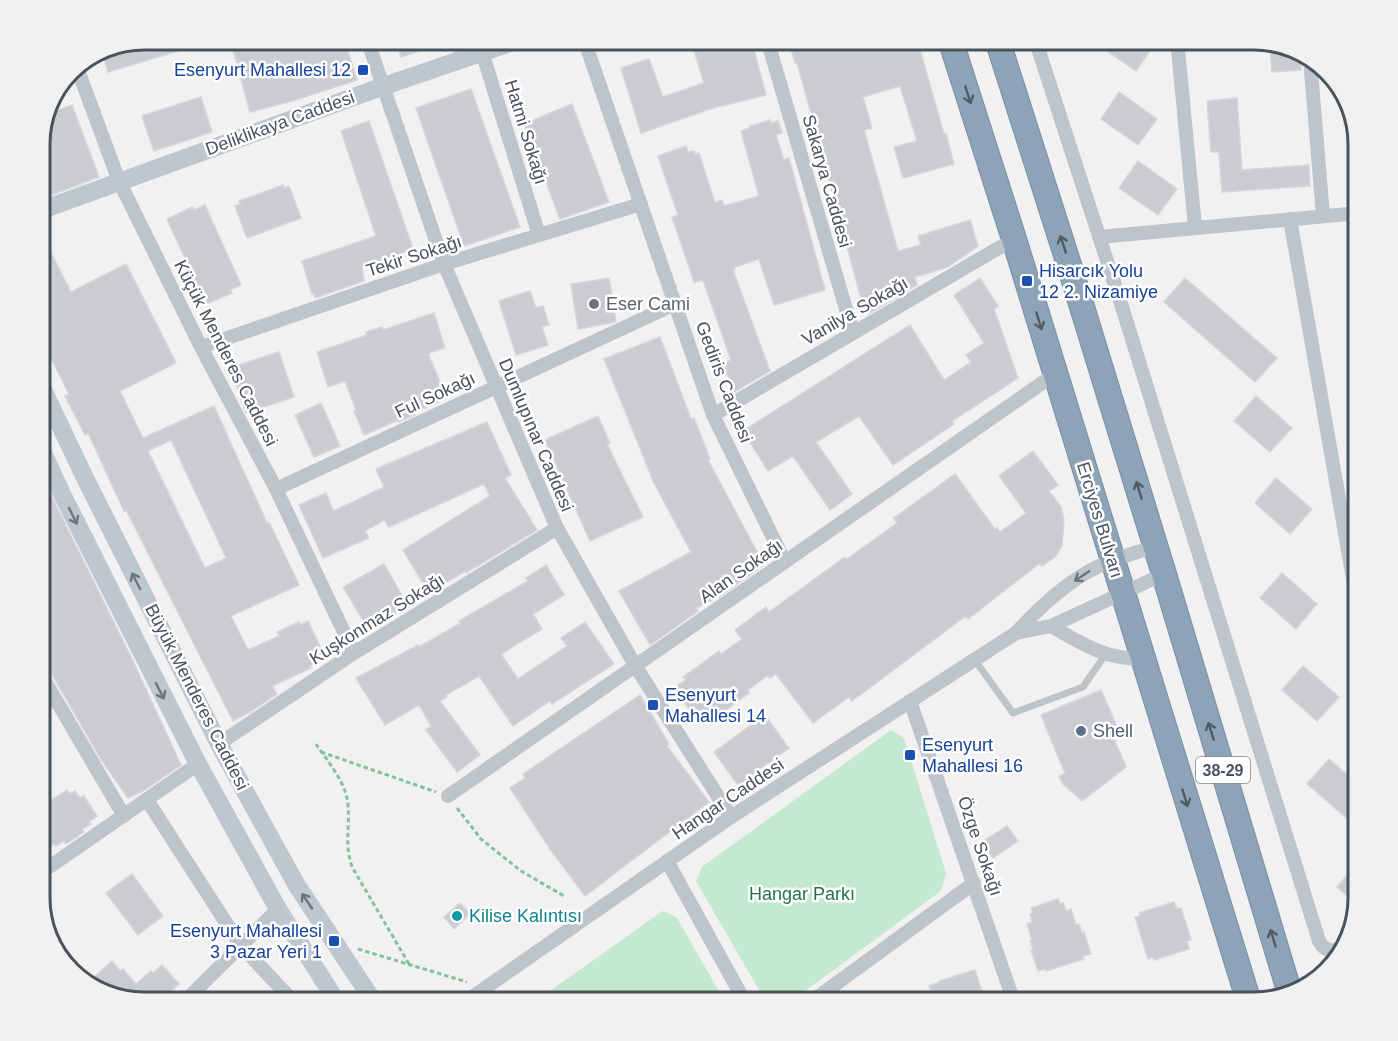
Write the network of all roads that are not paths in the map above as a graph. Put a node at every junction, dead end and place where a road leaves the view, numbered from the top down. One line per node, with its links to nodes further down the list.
1 (371, 50): 12 (street, Dumlupınar Caddesi)
2 (468, 50): 12 (street, Deliklikaya Caddesi)
3 (482, 50): 20 (street, Hatmi Sokağı)
4 (588, 50): 14 (street, Gediris Caddesi)
5 (770, 50): 25 (street, Sakarya Caddesi)
6 (954, 50): 22 (highway, Erciyes Bulvarı / 38-29, one-way to 22)
7 (1001, 50): 34 (highway, 38-29, one-way to 7)
8 (1039, 50): 21 (street)
9 (1178, 50): 19 (street)
10 (1311, 68): 17 (street)
11 (80, 75): 13 (street, Küçük Menderes Caddesi)
12 (384, 86): 13 (street, Deliklikaya Caddesi); 23 (street, Dumlupınar Caddesi)
13 (119, 181): 15 (street, Deliklikaya Caddesi); 26 (street, Küçük Menderes Caddesi)
14 (641, 204): 20 (street, Tekir Sokağı); 24 (street, Gediris Caddesi)
15 (50, 207)
16 (1348, 214): 17 (street)
17 (1323, 216): 18 (street)
18 (1290, 219): 19 (street); 35 (street)
19 (1196, 227): 21 (street)
20 (539, 235): 23 (street, Tekir Sokağı)
21 (1099, 237): 60 (street)
22 (1014, 239): 25 (street, Vanilya Sokağı); 27 (highway, Erciyes Bulvarı / 38-29, one-way to 27)
23 (444, 264): 26 (street, Tekir Sokağı); 28 (street, Dumlupınar Caddesi)
24 (675, 304): 28 (street, Ful Sokağı); 30 (street, Gediris Caddesi)
25 (853, 333): 30 (street, Vanilya Sokağı)
26 (201, 346): 32 (street, Küçük Menderes Caddesi)
27 (1055, 374): 36 (highway, Erciyes Bulvarı / 38-29); 37 (street, Alan Sokağı)
28 (495, 387): 32 (street, Ful Sokağı); 33 (street, Dumlupınar Caddesi)
29 (50, 404): 49 (street, Büyük Menderes Caddesi, one-way to 29)
30 (713, 414): 37 (street, Gediris Caddesi)
31 (50, 468): 50 (street, Büyük Menderes Caddesi, one-way to 50)
32 (276, 489): 42 (street, Küçük Menderes Caddesi)
33 (557, 528): 42 (street, Kuşkonmaz Sokağı); 46 (street, Dumlupınar Caddesi)
34 (1156, 546): 36 (street, Hangar Caddesi); 38 (highway, 38-29)
35 (1348, 550)
36 (1112, 561): 39 (highway, Erciyes Bulvarı / 38-29); 41 (street, Hangar Caddesi, one-way to 41)
37 (785, 562): 46 (street, Alan Sokağı)
38 (1164, 574): 39 (street, Hangar Caddesi); 61 (highway, 38-29, one-way to 38)
39 (1122, 593): 40 (street, Hangar Caddesi); 45 (highway, Erciyes Bulvarı / 38-29)
40 (1051, 626): 41 (street, Hangar Caddesi); 43 (street)
41 (1016, 633): 44 (street, Hangar Caddesi)
42 (354, 653): 49 (street, Kuşkonmaz Sokağı)
43 (1105, 655): 44 (lane); 45 (street)
44 (974, 660): 48 (street, Hangar Caddesi)
45 (1143, 660): 70 (highway, Erciyes Bulvarı / 38-29, one-way to 70)
46 (636, 667): 51 (street, Alan Sokağı); 54 (street, Dumlupınar Caddesi)
47 (50, 690): 53 (street)
48 (910, 701): 54 (street, Hangar Caddesi); 57 (street, Özge Sokağı)
49 (219, 744): 65 (street, Büyük Menderes Caddesi, one-way to 49)
50 (198, 764): 52 (street); 58 (street, Büyük Menderes Caddesi)
51 (448, 796)
52 (147, 800): 53 (street); 59 (street)
53 (124, 816): 56 (street)
54 (731, 817): 55 (street, Hangar Caddesi)
55 (667, 861): 66 (street, Hangar Caddesi); 67 (street)
56 (50, 866)
57 (974, 884): 68 (street); 69 (street, Özge Sokağı)
58 (278, 909): 59 (street); 64 (street, Büyük Menderes Caddesi)
59 (241, 946): 62 (street); 63 (street)
60 (1332, 950)
61 (1292, 984)
62 (194, 992)
63 (285, 992)
64 (331, 992)
65 (367, 992)
66 (479, 992)
67 (739, 992)
68 (825, 992)
69 (1011, 992)
70 (1246, 992)

